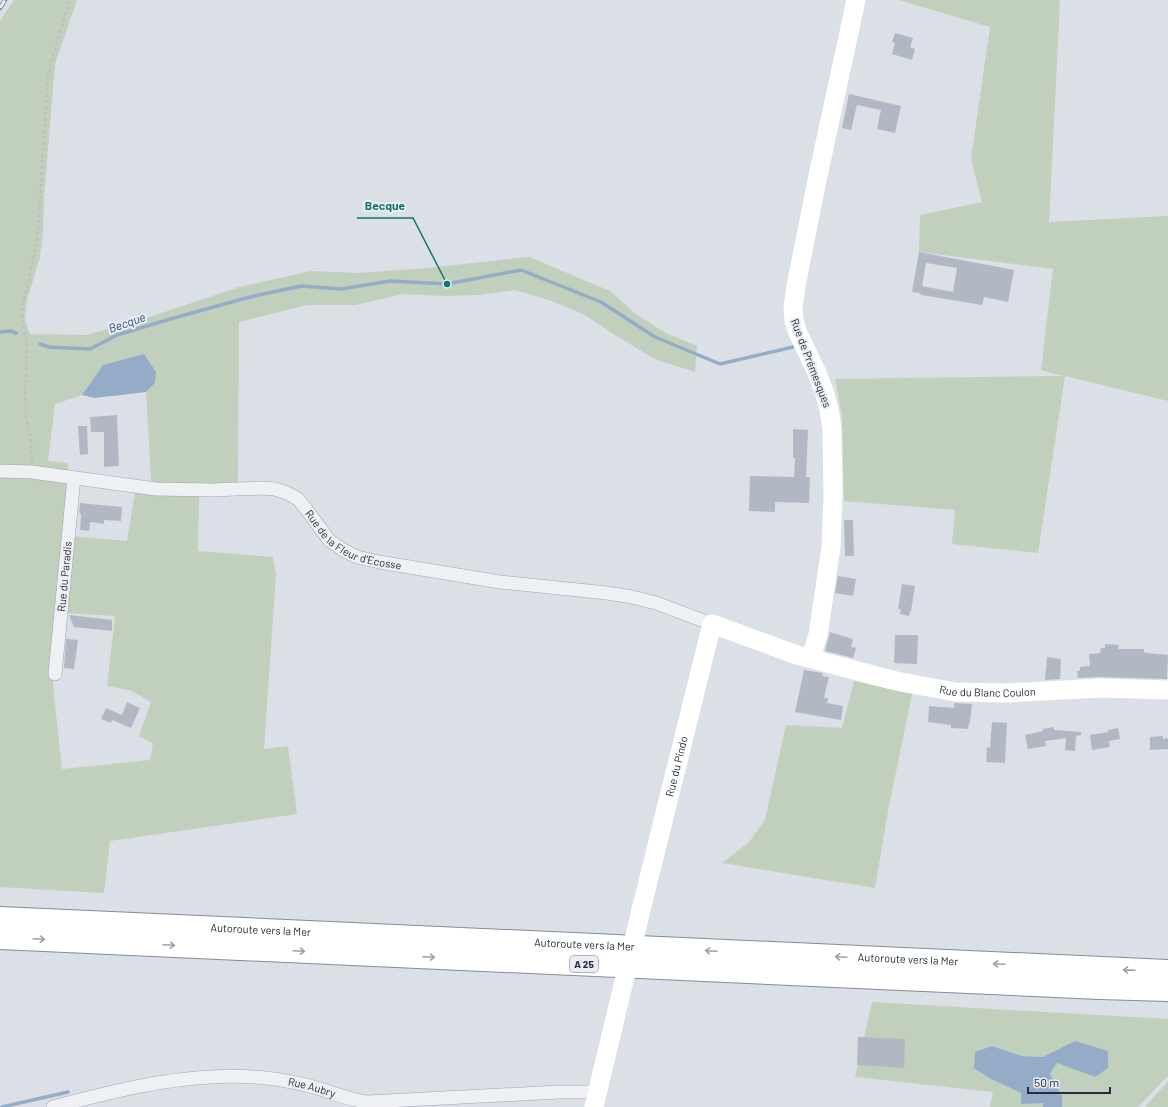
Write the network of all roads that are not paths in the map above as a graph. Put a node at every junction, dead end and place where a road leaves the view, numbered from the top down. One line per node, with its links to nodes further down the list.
1 (856, 0): 5 (street, Rue de Prémesques)
2 (0, 470): 3 (street, Rue de la Fleur d'Ecosse)
3 (74, 478): 4 (street, Rue de la Fleur d'Ecosse); 6 (street, Rue du Paradis)
4 (712, 624): 5 (street, Rue du Blanc Coulon); 12 (street, Rue du Pindo, bridge)
5 (811, 658): 7 (street, Rue du Blanc Coulon)
6 (55, 674)
7 (1168, 690)
8 (0, 918): 10 (highway, Autoroute vers la Mer / A 25, one-way to 8)
9 (0, 938): 11 (highway, A 25, one-way to 11)
10 (1168, 971)
11 (1168, 990)
12 (595, 1099): 13 (street, Rue Aubry)
13 (53, 1107)

